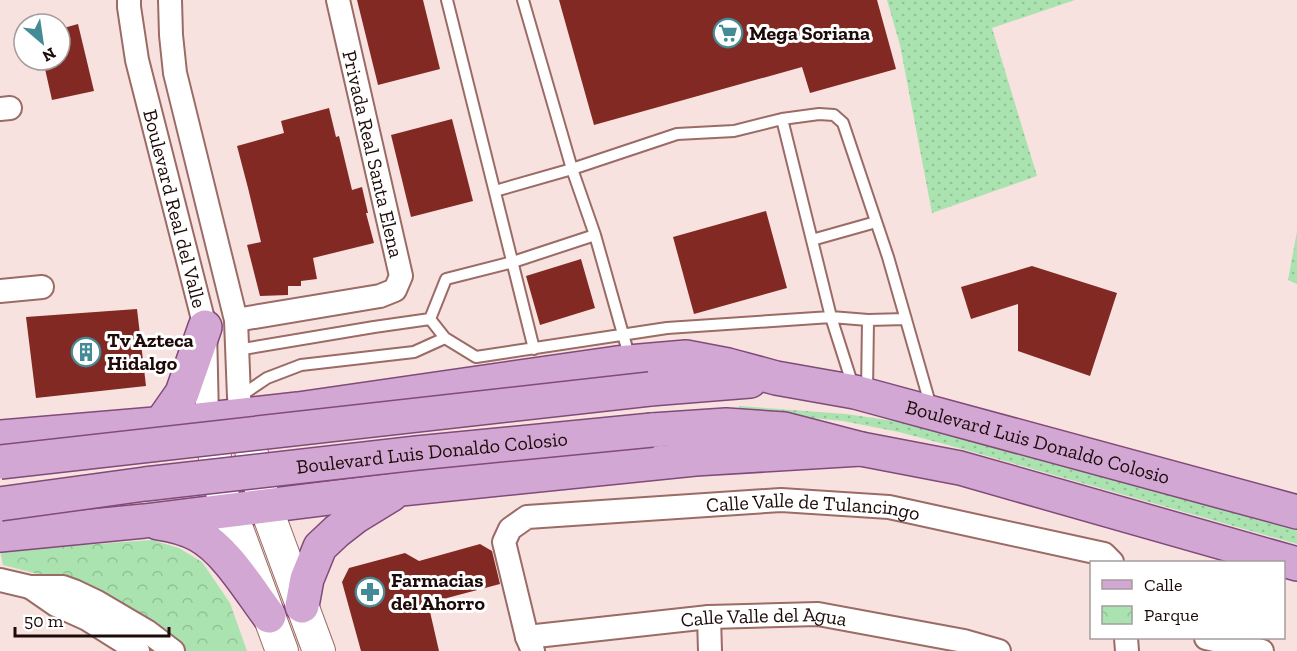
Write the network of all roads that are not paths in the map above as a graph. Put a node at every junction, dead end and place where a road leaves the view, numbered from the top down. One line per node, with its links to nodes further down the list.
1 (129, 0): 19 (street, Boulevard Real del Valle)
2 (170, 0): 19 (street, Boulevard Real del Valle)
3 (338, 0): 19 (street, Privada Real Santa Elena)
4 (447, 0): 8 (lane)
5 (523, 0): 7 (lane)
6 (782, 119): 7 (lane); 9 (lane); 11 (lane)
7 (572, 169): 8 (lane); 10 (lane)
8 (495, 191): 12 (lane)
9 (876, 222): 11 (lane); 17 (lane)
10 (595, 235): 12 (lane); 21 (lane)
11 (812, 240): 15 (lane)
12 (513, 262): 16 (lane); 22 (lane)
13 (42, 287): 14 (street)
14 (0, 291)
15 (831, 318): 18 (lane); 21 (lane); 25 (lane)
16 (430, 319): 20 (lane); 23 (lane)
17 (906, 319): 18 (lane); 27 (lane)
18 (868, 320): 25 (lane)
19 (220, 324): 23 (street, Boulevard Real del Valle); 28 (street, Boulevard Real del Valle); 29 (main road)
20 (445, 338): 22 (lane); 28 (lane)
21 (628, 348): 22 (lane); 24 (main road, Boulevard Luis Donaldo Colosio); 26 (main road, Boulevard Luis Donaldo Colosio)
22 (534, 349)
23 (236, 350): 28 (street, Boulevard Real del Valle)
24 (776, 378): 25 (main road, Boulevard Luis Donaldo Colosio); 28 (main road, Boulevard Luis Donaldo Colosio, bridge)
25 (861, 394): 27 (main road, Boulevard Luis Donaldo Colosio)
26 (298, 409): 28 (main road, Boulevard Luis Donaldo Colosio); 35 (main road)
27 (933, 413): 39 (main road, Boulevard Luis Donaldo Colosio)
28 (230, 417): 29 (main road, Boulevard Luis Donaldo Colosio); 32 (main road, Boulevard Luis Donaldo Colosio, bridge); 33 (main road); 37 (main road); 38 (main road)
29 (158, 423): 30 (main road, Boulevard Luis Donaldo Colosio); 40 (main road)
30 (0, 437)
31 (861, 449): 34 (main road, Boulevard Luis Donaldo Colosio); 36 (main road, Boulevard Luis Donaldo Colosio, bridge); 43 (main road, Boulevard Luis Donaldo Colosio)
32 (0, 462)
33 (0, 485)
34 (401, 489): 35 (main road, Boulevard Luis Donaldo Colosio); 45 (main road)
35 (314, 500): 37 (main road, Boulevard Luis Donaldo Colosio)
36 (0, 504)
37 (265, 505): 38 (main road, Boulevard Luis Donaldo Colosio); 45 (main road)
38 (226, 510): 40 (main road, Boulevard Luis Donaldo Colosio); 48 (main road)
39 (1297, 512)
40 (157, 519): 41 (main road, Boulevard Luis Donaldo Colosio); 48 (main road)
41 (0, 535)
42 (1111, 561): 51 (street, Calle Valle de Tulancingo)
43 (1297, 564)
44 (0, 580): 50 (street)
45 (302, 606): 53 (main road)
46 (709, 617): 49 (street, Calle Valle del Agua); 51 (street, Calle Valle del Agua); 54 (street)
47 (1210, 639): 56 (street)
48 (276, 640)
49 (905, 640): 55 (street, Calle Valle del Agua)
50 (141, 644): 52 (street)
51 (530, 644)
52 (173, 651)
53 (319, 651)
54 (710, 651)
55 (999, 651)
56 (1262, 651)

